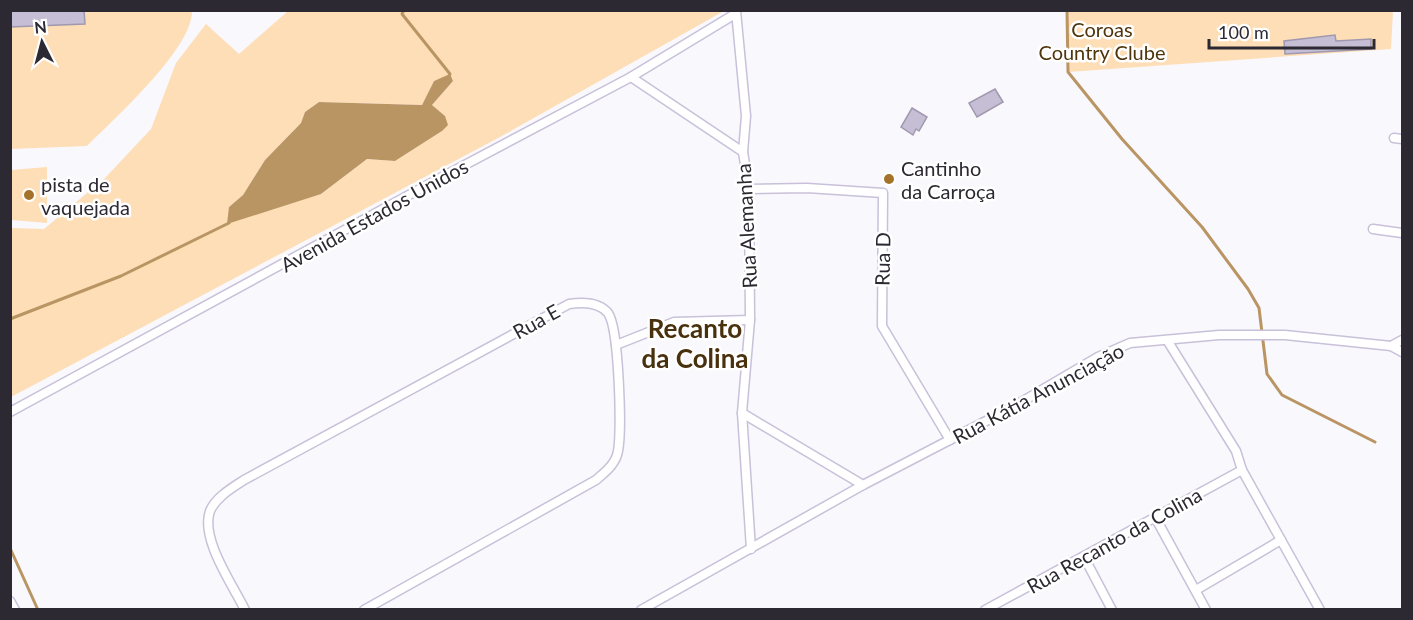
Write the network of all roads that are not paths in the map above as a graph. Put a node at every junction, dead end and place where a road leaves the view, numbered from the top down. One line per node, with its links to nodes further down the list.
1 (736, 12): 2 (street, Avenida Estados Unidos); 3 (street, Rua Alemanha)
2 (631, 77): 3 (street); 13 (street, Avenida Estados Unidos)
3 (743, 152): 4 (street, Rua Alemanha)
4 (749, 189): 7 (street, Rua Alemanha); 15 (street, Rua D)
5 (1373, 229): 6 (street)
6 (1402, 233)
7 (750, 320): 10 (street); 14 (street, Rua Alemanha)
8 (1167, 340): 11 (street, Rua Kátia Anunciação); 15 (street, Rua Kátia Anunciação); 16 (street)
9 (1402, 340): 11 (street)
10 (616, 345): 25 (street, Rua E); 26 (street, Rua E)
11 (1391, 346): 12 (street)
12 (1402, 352)
13 (10, 412)
14 (742, 412): 17 (street); 20 (street, Rua Alemanha)
15 (950, 440): 17 (street, Rua Kátia Anunciação)
16 (1242, 470): 18 (street, Rua Recanto da Colina); 19 (street)
17 (863, 485): 20 (street, Rua Kátia Anunciação)
18 (1155, 517): 21 (street, Rua Recanto da Colina); 22 (street)
19 (1281, 540): 22 (street); 31 (street)
20 (751, 549): 27 (street, Rua Kátia Anunciação)
21 (1084, 557): 28 (street, Rua Recanto da Colina); 29 (street)
22 (1196, 590): 30 (street)
23 (10, 601): 24 (street)
24 (15, 609)
25 (245, 609)
26 (364, 609)
27 (641, 609)
28 (985, 609)
29 (1112, 609)
30 (1206, 609)
31 (1320, 609)

